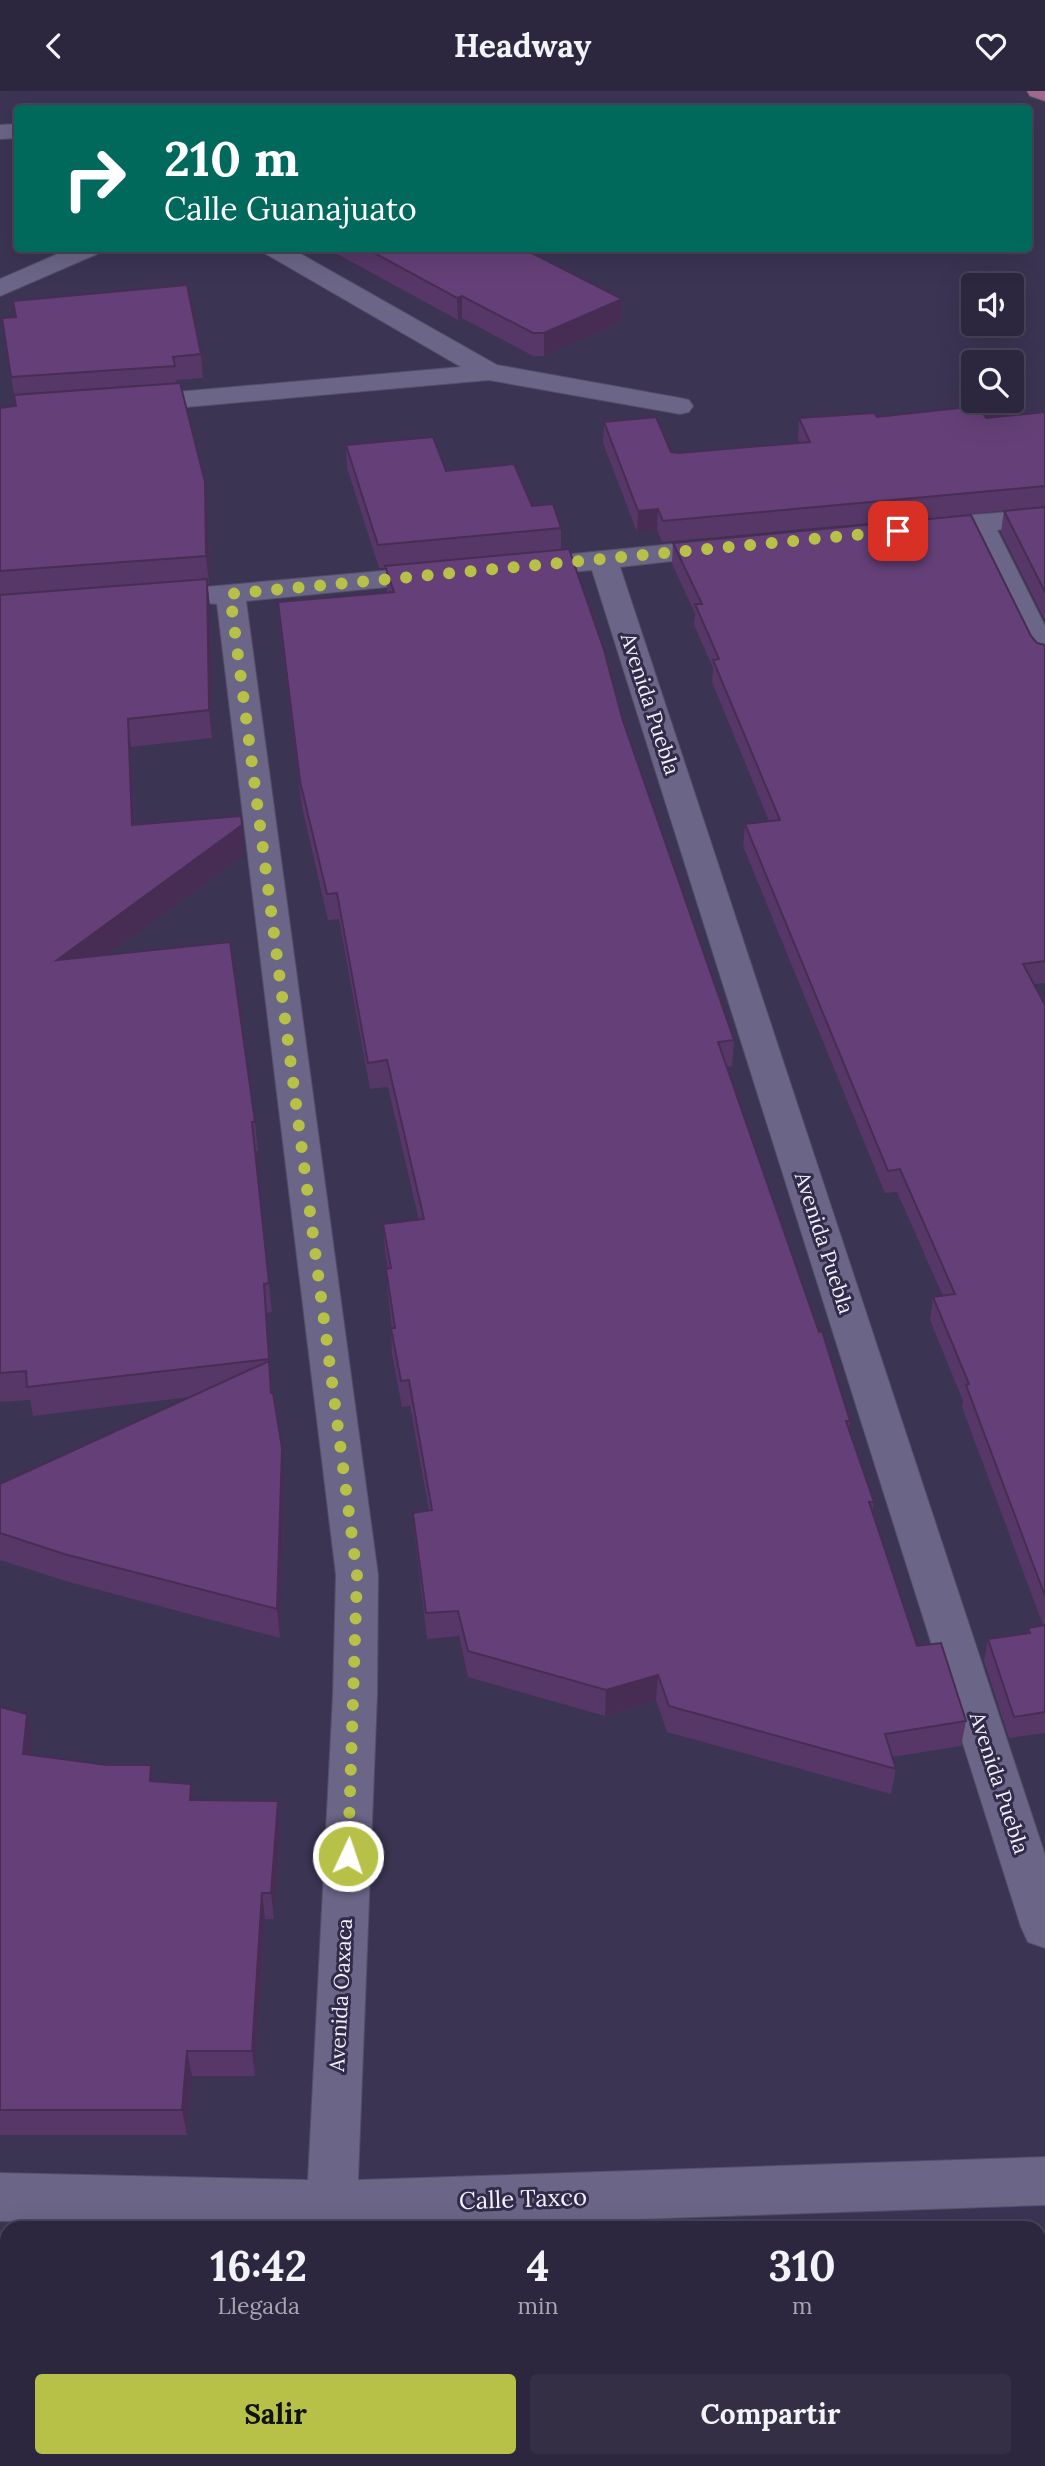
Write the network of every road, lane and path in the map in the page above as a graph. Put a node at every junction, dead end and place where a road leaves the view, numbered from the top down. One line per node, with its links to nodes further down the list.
1 (1028, 91): 3 (street)
2 (1038, 91): 3 (main road)
3 (1045, 96)
4 (81, 252): 6 (street)
5 (280, 252): 7 (street)
6 (0, 288)
7 (489, 372): 8 (street); 9 (street)
8 (102, 406)
9 (680, 406)
10 (1045, 517): 11 (street)
11 (979, 523): 12 (street); 17 (street)
12 (895, 531)
13 (756, 545): 14 (street)
14 (603, 560): 15 (street); 18 (street, Avenida Puebla)
15 (230, 594): 16 (street); 21 (street, Avenida Oaxaca)
16 (176, 598)
17 (1045, 656)
18 (1045, 1927)
19 (1045, 2181): 21 (street, Calle Taxco)
20 (0, 2197): 21 (street, Calle Taxco)
21 (332, 2216)

